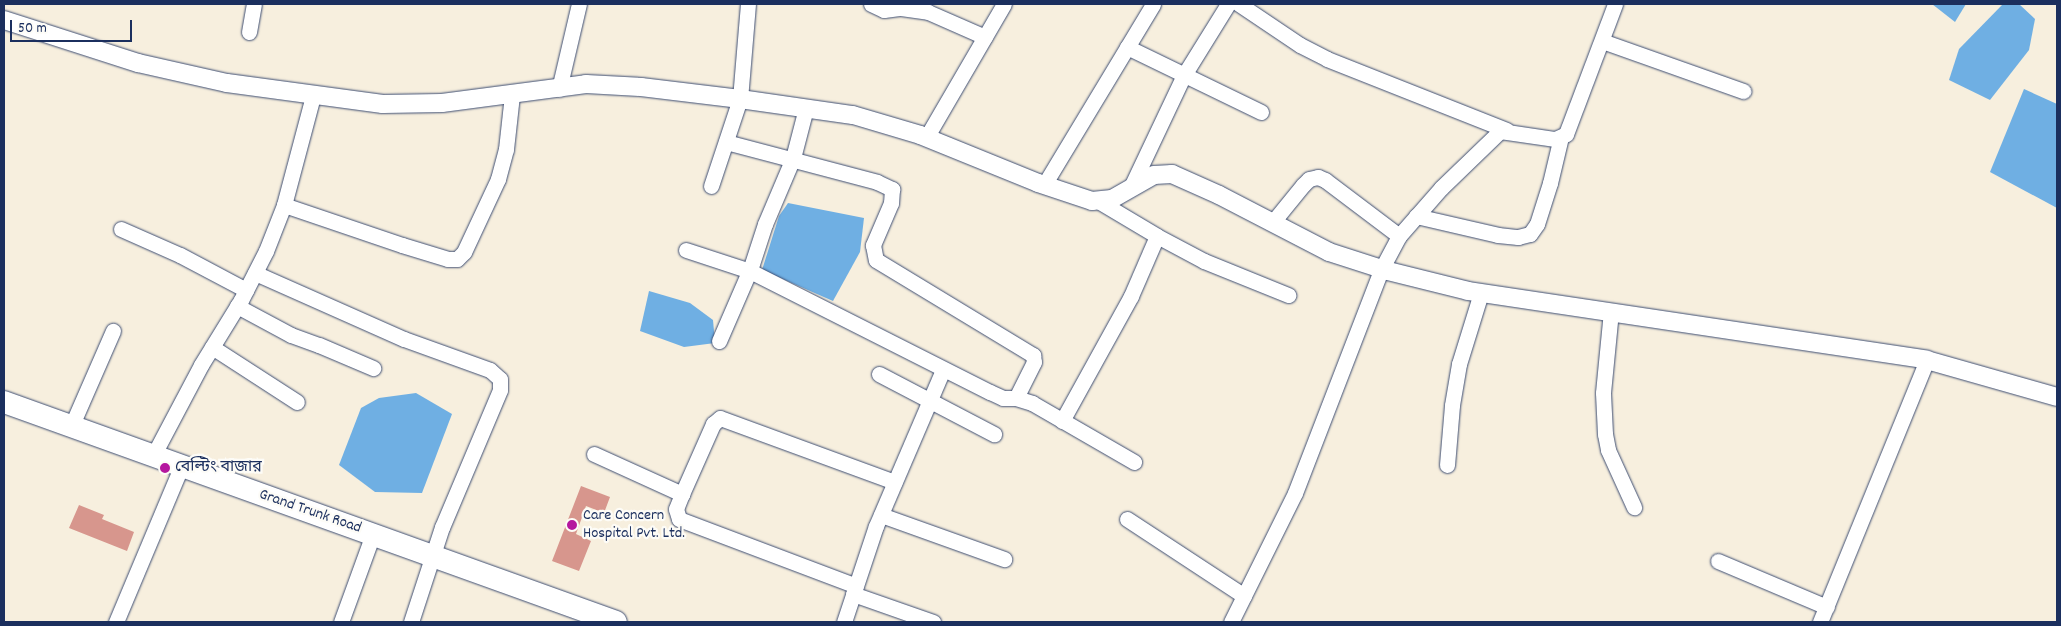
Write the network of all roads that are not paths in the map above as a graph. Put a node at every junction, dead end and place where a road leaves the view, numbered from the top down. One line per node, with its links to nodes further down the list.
1 (254, 4): 11 (street)
2 (579, 4): 16 (street)
3 (748, 4): 20 (street)
4 (871, 4): 12 (street)
5 (1004, 4): 12 (street)
6 (1153, 4): 14 (street)
7 (1228, 4): 15 (street)
8 (1240, 4): 23 (street)
9 (1615, 4): 13 (street)
10 (4, 20): 19 (street)
11 (249, 32)
12 (985, 37): 25 (street)
13 (1602, 40): 17 (street); 24 (street)
14 (1127, 47): 15 (street); 28 (street)
15 (1184, 75): 22 (street); 30 (street)
16 (559, 89): 18 (street); 20 (street)
17 (1743, 91)
18 (512, 95): 19 (street); 32 (street)
19 (313, 96): 32 (street)
20 (740, 99): 21 (street); 26 (street)
21 (806, 108): 25 (street); 27 (street)
22 (1261, 112)
23 (1506, 130): 24 (street); 33 (street)
24 (1562, 137): 33 (street)
25 (926, 138): 28 (street)
26 (726, 142): 27 (street); 29 (street)
27 (793, 158): 40 (street); 55 (street)
28 (1044, 185): 31 (street)
29 (711, 186)
30 (1131, 187): 31 (street); 34 (street)
31 (1100, 202): 36 (street)
32 (284, 205): 41 (street)
33 (1416, 216): 37 (street)
34 (1272, 223): 37 (street); 39 (street)
35 (121, 230): 42 (street)
36 (1157, 236): 44 (street); 59 (street)
37 (1399, 236): 39 (street)
38 (686, 250): 40 (street)
39 (1382, 268): 43 (street); 77 (street)
40 (750, 271): 48 (street); 52 (street)
41 (255, 273): 42 (street); 73 (street)
42 (246, 290): 45 (street)
43 (1481, 293): 46 (street); 65 (street)
44 (1288, 295)
45 (237, 306): 49 (street); 51 (street)
46 (1611, 310): 50 (street); 69 (street)
47 (113, 331): 60 (street)
48 (719, 341)
49 (212, 347): 58 (street); 63 (street)
50 (1927, 360): 54 (street); 78 (street)
51 (374, 368)
52 (943, 370): 55 (street); 56 (street)
53 (879, 374): 56 (street)
54 (2057, 397)
55 (1016, 398): 59 (street)
56 (929, 401): 61 (street); 67 (street)
57 (4, 402): 60 (main road, Grand Trunk Road)
58 (297, 402)
59 (1062, 421): 64 (street)
60 (71, 427): 63 (main road, Grand Trunk Road)
61 (994, 434)
62 (594, 454): 68 (street)
63 (153, 456): 66 (main road, Grand Trunk Road)
64 (1134, 462)
65 (1448, 464)
66 (181, 467): 72 (main road, Grand Trunk Road); 79 (street)
67 (894, 482): 68 (street); 70 (street)
68 (682, 494): 76 (street)
69 (1634, 507)
70 (881, 515): 74 (street); 76 (street)
71 (1127, 519): 77 (street)
72 (373, 534): 73 (main road, Grand Trunk Road); 80 (street)
73 (432, 556): 81 (street); 82 (main road, Grand Trunk Road)
74 (1004, 559)
75 (1718, 561): 78 (street)
76 (855, 590): 83 (street); 84 (street)
77 (1244, 596): 85 (street)
78 (1827, 607): 86 (street)
79 (116, 622)
80 (341, 622)
81 (410, 622)
82 (616, 622)
83 (844, 622)
84 (933, 622)
85 (1231, 622)
86 (1820, 622)

